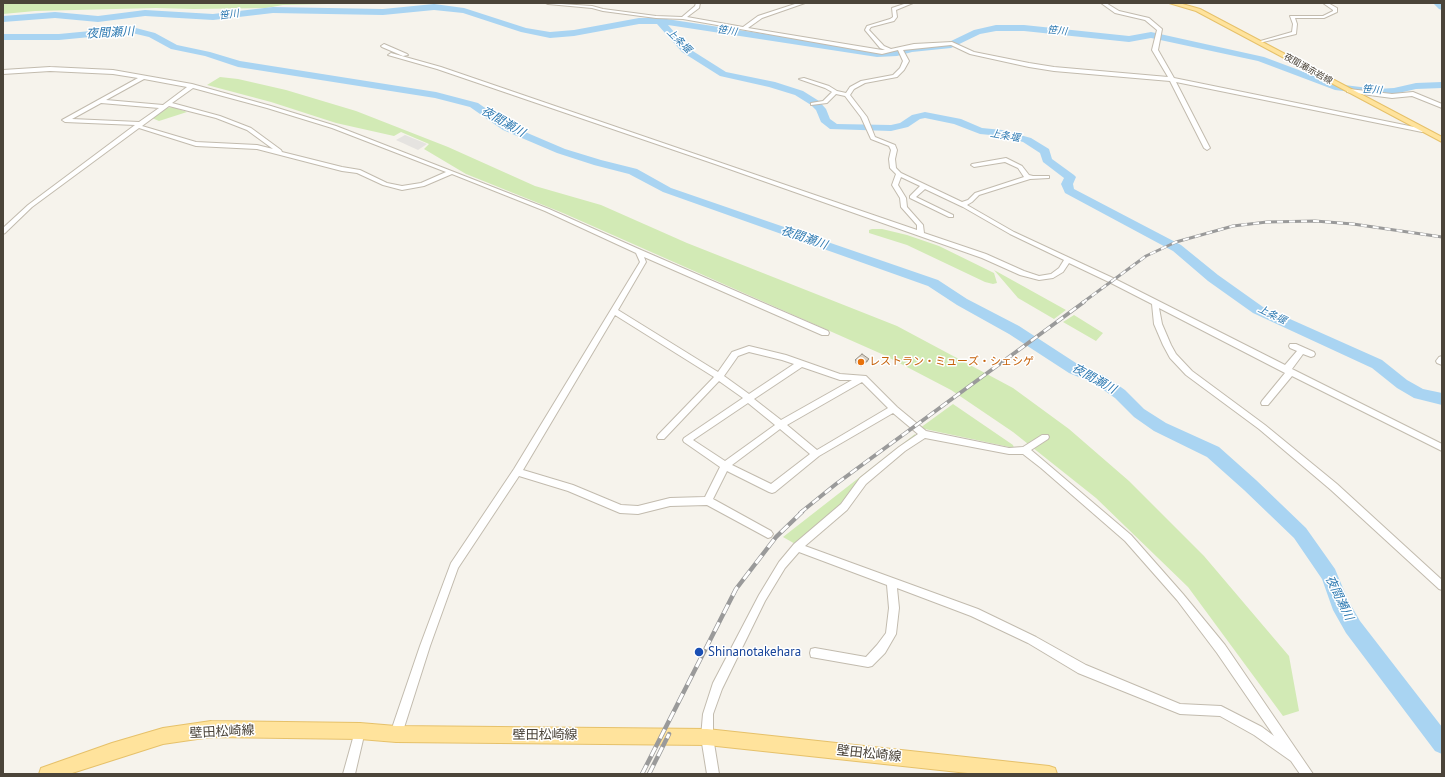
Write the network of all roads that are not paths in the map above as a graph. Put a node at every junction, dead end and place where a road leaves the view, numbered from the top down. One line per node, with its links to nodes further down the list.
1 (548, 3): 8 (street)
2 (698, 3): 8 (street)
3 (803, 3): 9 (street)
4 (911, 3): 12 (street)
5 (1103, 3): 19 (street)
6 (1177, 3): 10 (main road, 夜間瀬赤岩線)
7 (1325, 3): 10 (street)
8 (683, 18): 9 (street)
9 (743, 29): 12 (street)
10 (1259, 42): 21 (main road, 夜間瀬赤岩線)
11 (384, 46): 15 (street)
12 (892, 51): 13 (street)
13 (901, 51): 19 (street); 23 (street)
14 (391, 55): 15 (street)
15 (420, 63): 42 (street)
16 (3, 72): 17 (street)
17 (144, 77): 20 (street); 24 (street)
18 (802, 79): 22 (street)
19 (1170, 79): 29 (street); 31 (street)
20 (192, 86): 26 (street); 34 (street)
21 (1347, 90): 27 (street); 29 (main road, 夜間瀬赤岩線)
22 (836, 92): 23 (street); 25 (street)
23 (848, 94): 35 (street)
24 (100, 101): 26 (street); 28 (street)
25 (813, 104)
26 (166, 105): 28 (street); 32 (street)
27 (1442, 106)
28 (139, 125): 32 (street); 41 (street)
29 (1422, 130): 30 (main road, 夜間瀬赤岩線)
30 (1442, 140)
31 (1207, 148)
32 (282, 153): 34 (street)
33 (974, 165): 36 (street)
34 (452, 172): 43 (street)
35 (899, 174): 38 (street); 42 (street)
36 (1027, 176): 37 (street); 39 (street)
37 (1047, 177)
38 (924, 186): 39 (street); 40 (street)
39 (962, 205): 44 (street)
40 (951, 216)
41 (3, 232)
42 (921, 234): 44 (street)
43 (639, 252): 46 (street); 47 (street)
44 (1068, 259): 45 (street)
45 (1155, 303): 54 (street); 73 (street)
46 (614, 311): 55 (street); 68 (street)
47 (825, 333)
48 (1293, 346): 49 (street)
49 (1302, 350): 50 (street); 54 (street)
50 (1311, 354)
51 (1442, 359): 52 (street)
52 (1442, 362)
53 (801, 363): 55 (street); 56 (street); 57 (street)
54 (1288, 371): 58 (street); 64 (street)
55 (719, 377): 57 (street); 62 (street)
56 (863, 378): 59 (street); 60 (street)
57 (748, 398): 60 (street); 67 (street)
58 (1265, 403)
59 (894, 409): 61 (street); 66 (street)
60 (780, 425): 66 (street); 67 (street)
61 (924, 434): 65 (street); 71 (street)
62 (661, 437)
63 (1045, 437): 65 (street)
64 (1442, 448)
65 (1025, 450): 78 (street)
66 (816, 454): 67 (street)
67 (725, 466): 69 (street)
68 (516, 472): 69 (street); 76 (street)
69 (708, 501): 70 (street)
70 (768, 534)
71 (797, 547): 72 (street); 77 (street)
72 (892, 582): 74 (street); 78 (street)
73 (1442, 586)
74 (815, 653)
75 (360, 731): 76 (main road, 壁田松崎線); 79 (main road, 壁田松崎線); 80 (street)
76 (396, 734): 77 (main road, 壁田松崎線)
77 (707, 737): 81 (street); 82 (main road, 壁田松崎線)
78 (1293, 756): 83 (street)
79 (47, 774)
80 (348, 774)
81 (713, 774)
82 (1049, 774)
83 (1306, 774)

